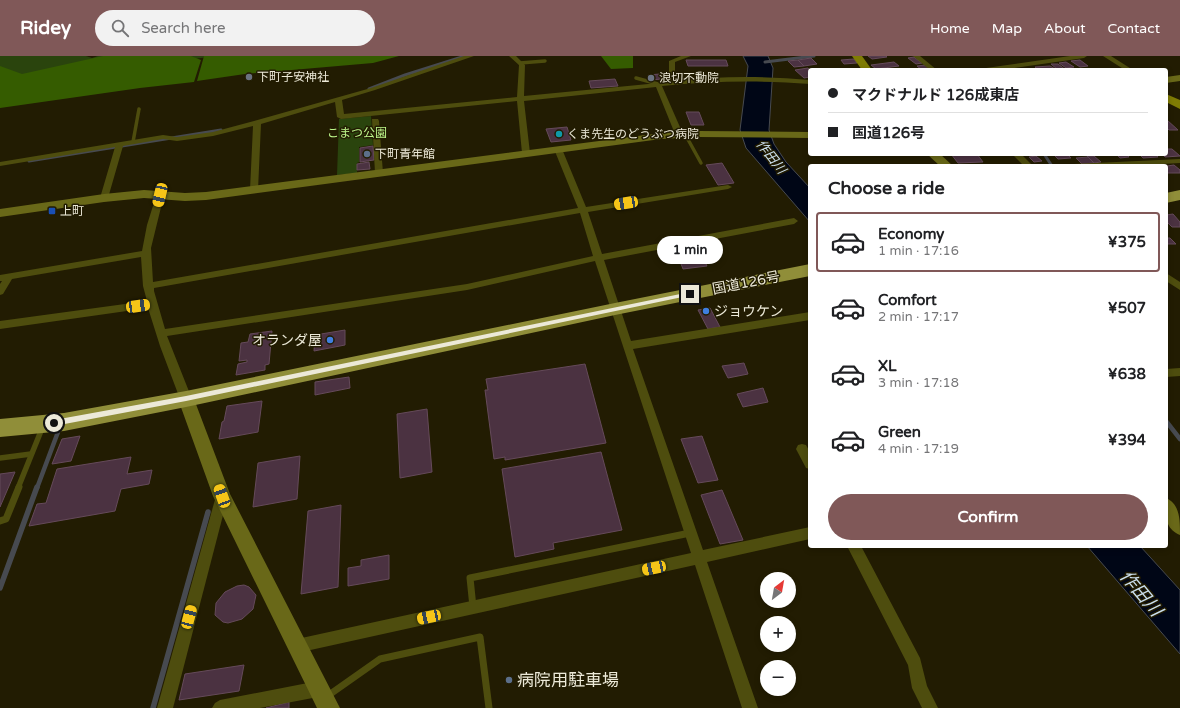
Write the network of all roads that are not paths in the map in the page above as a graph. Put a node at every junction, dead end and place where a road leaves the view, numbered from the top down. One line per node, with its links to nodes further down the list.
1 (471, 56): 21 (street)
2 (512, 56): 9 (street)
3 (688, 56): 18 (street)
4 (857, 56): 10 (main road)
5 (916, 56): 11 (street)
6 (1084, 56): 12 (street)
7 (1106, 56): 13 (street)
8 (545, 60): 9 (lane)
9 (520, 63): 22 (street)
10 (866, 68)
11 (931, 68)
12 (1000, 68)
13 (1127, 68)
14 (636, 78): 19 (lane)
15 (1180, 78): 16 (street)
16 (1168, 80)
17 (808, 82): 18 (street)
18 (672, 83): 19 (street)
19 (658, 84): 22 (street); 27 (street)
20 (1168, 98): 23 (main road)
21 (338, 100): 22 (street); 26 (street)
22 (520, 100): 32 (street)
23 (1180, 105)
24 (139, 109): 29 (lane)
25 (374, 121): 41 (street)
26 (257, 124): 29 (street); 43 (street)
27 (682, 134): 28 (street); 31 (street); 36 (lane)
28 (808, 135)
29 (133, 142): 30 (street)
30 (120, 146): 37 (street); 46 (street)
31 (558, 149): 32 (street); 48 (street)
32 (526, 153): 41 (street)
33 (935, 156): 38 (street)
34 (1018, 156): 39 (street)
35 (1180, 161): 40 (street)
36 (702, 163)
37 (0, 164)
38 (945, 164)
39 (1027, 164)
40 (1116, 164)
41 (379, 173): 43 (street)
42 (728, 186): 48 (street)
43 (254, 190): 44 (street)
44 (160, 195): 46 (street); 51 (street)
45 (1180, 196): 47 (highway)
46 (104, 198): 49 (street)
47 (1168, 198)
48 (583, 210): 52 (street); 56 (street)
49 (0, 213)
50 (794, 221): 52 (street)
51 (146, 253): 54 (street); 56 (street)
52 (597, 258): 60 (street); 63 (street)
53 (808, 270): 60 (highway, 国道126号)
54 (4, 278): 58 (street)
55 (1168, 278): 57 (street)
56 (148, 286): 59 (street)
57 (1180, 287)
58 (0, 292)
59 (153, 304): 62 (street); 63 (street)
60 (615, 309): 64 (street); 67 (highway, 国道126号)
61 (808, 316): 64 (street)
62 (0, 325)
63 (161, 333): 67 (street)
64 (627, 346): 78 (street)
65 (1180, 372): 66 (street)
66 (1168, 373)
67 (186, 399): 68 (highway, 国道126号); 74 (street)
68 (44, 424): 69 (highway, 国道126号); 71 (lane)
69 (0, 428)
70 (802, 449): 73 (street)
71 (31, 454): 72 (lane); 76 (lane)
72 (0, 458)
73 (808, 460)
74 (222, 496): 83 (street); 85 (street)
75 (1168, 509): 77 (street)
76 (0, 521)
77 (1180, 526)
78 (690, 533): 81 (street); 82 (lane)
79 (808, 533): 81 (street)
80 (855, 548): 89 (street)
81 (699, 558): 82 (street); 88 (street)
82 (473, 607): 83 (street)
83 (297, 646): 84 (street)
84 (324, 698): 86 (street); 87 (lane)
85 (165, 708)
86 (220, 708)
87 (489, 708)
88 (750, 708)
89 (930, 708)

